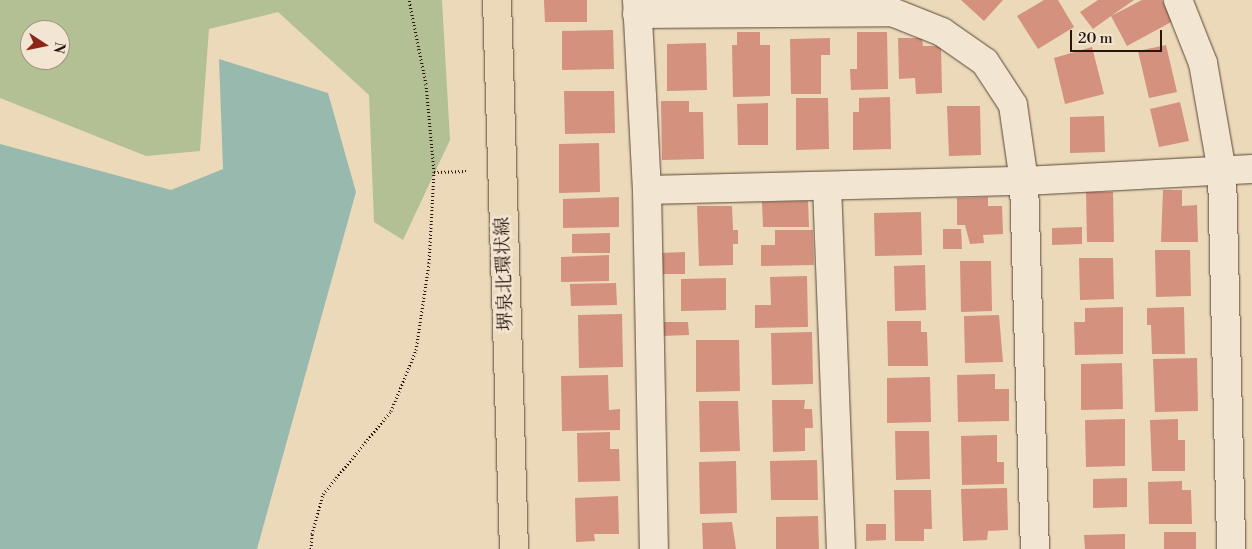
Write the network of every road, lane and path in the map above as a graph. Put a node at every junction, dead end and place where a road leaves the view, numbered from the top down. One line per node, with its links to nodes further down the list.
1 (409, 0): 7 (path)
2 (497, 0): 13 (main road, 堺泉北環状線)
3 (1178, 0): 8 (street)
4 (637, 7): 9 (street); 11 (street)
5 (1252, 169): 8 (street)
6 (466, 171): 7 (path)
7 (434, 172): 12 (path)
8 (1222, 172): 9 (street); 17 (street)
9 (1024, 181): 10 (street); 16 (street)
10 (827, 186): 11 (street); 15 (street)
11 (647, 190): 14 (street)
12 (311, 549)
13 (514, 549)
14 (654, 549)
15 (842, 549)
16 (1035, 549)
17 (1231, 549)

